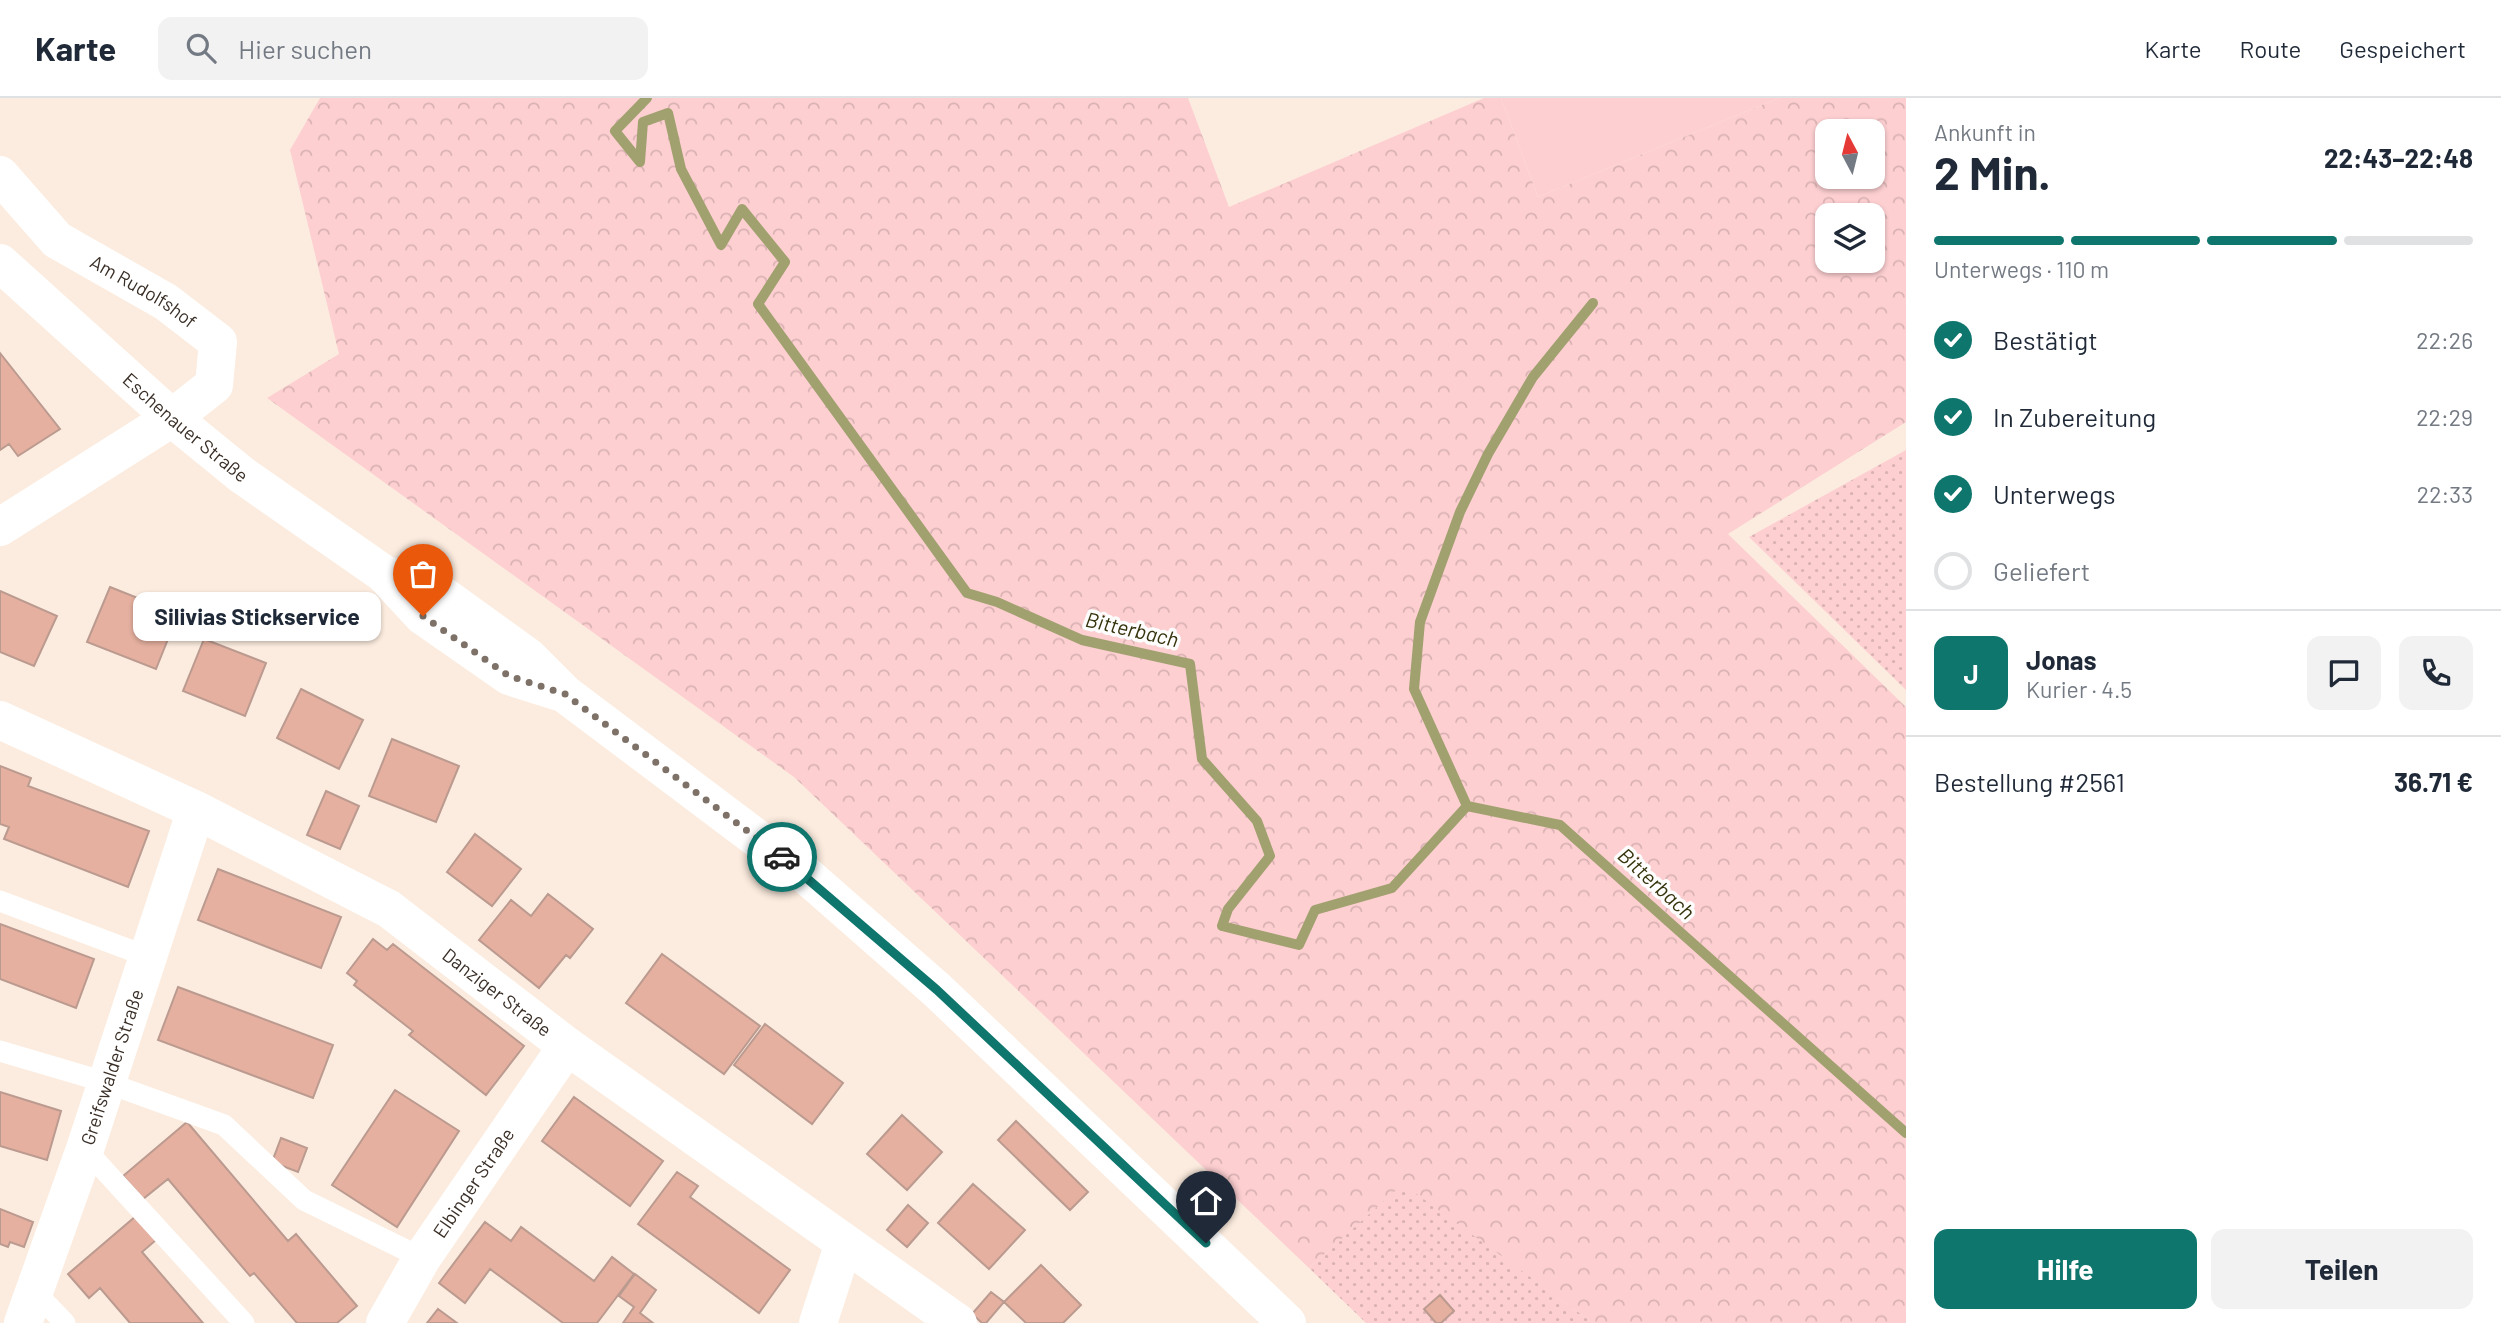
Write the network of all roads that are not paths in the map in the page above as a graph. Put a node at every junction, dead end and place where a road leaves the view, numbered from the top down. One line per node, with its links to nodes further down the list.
1 (0, 174): 3 (street, Am Rudolfshof)
2 (0, 263): 3 (street, Eschenauer Straße)
3 (172, 418): 4 (street); 21 (street, Eschenauer Straße)
4 (0, 527)
5 (0, 720): 6 (street, Danziger Straße)
6 (196, 810): 8 (street, Greifswalder Straße); 9 (street, Danziger Straße)
7 (0, 901): 8 (lane)
8 (146, 956): 11 (street, Greifswalder Straße)
9 (567, 1046): 13 (street, Danziger Straße); 14 (street, Elbinger Straße)
10 (0, 1051): 11 (lane)
11 (105, 1082): 12 (street, Greifswalder Straße); 14 (lane)
12 (85, 1149): 15 (street, Greifswalder Straße); 17 (lane)
13 (844, 1243): 19 (street); 20 (street, Danziger Straße)
14 (422, 1258): 18 (street, Elbinger Straße)
15 (28, 1306): 16 (lane)
16 (65, 1323)
17 (244, 1323)
18 (385, 1323)
19 (818, 1323)
20 (958, 1323)
21 (1287, 1323)

